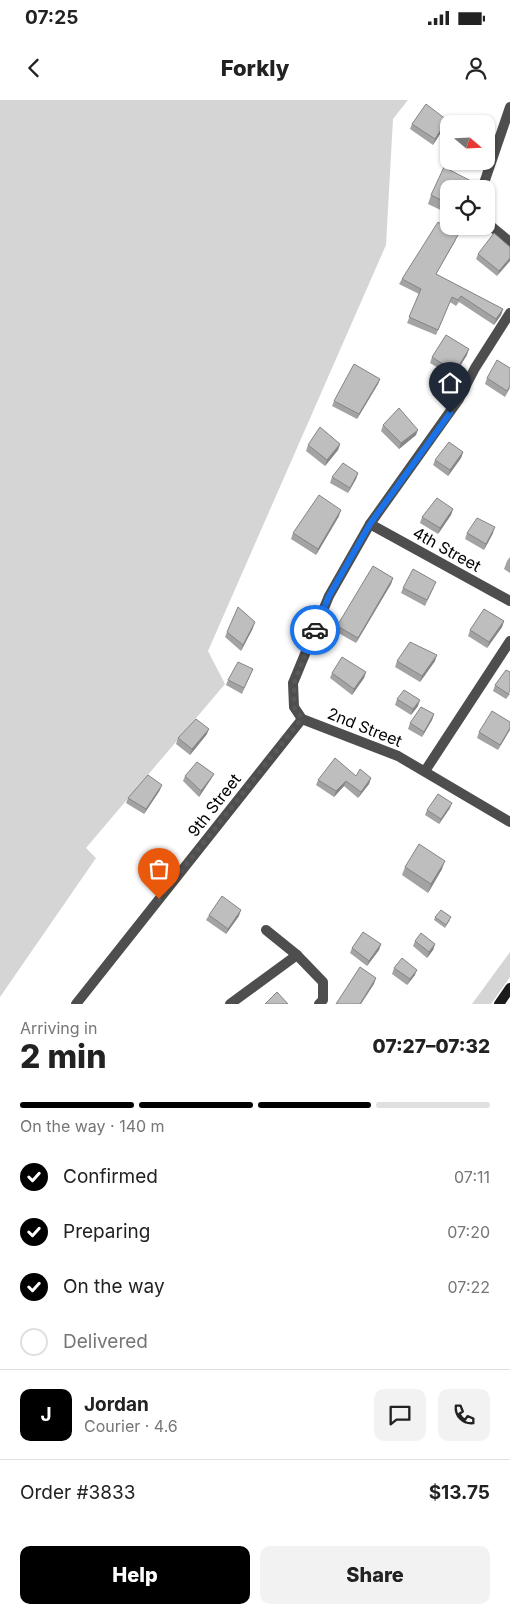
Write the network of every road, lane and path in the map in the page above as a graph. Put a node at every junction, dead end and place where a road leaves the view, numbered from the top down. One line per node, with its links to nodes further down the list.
1 (510, 107): 2 (street)
2 (485, 180)
3 (495, 230): 4 (street)
4 (510, 242)
5 (510, 313): 6 (street, 2nd Street)
6 (370, 524): 7 (street, 4th Street); 9 (street, 2nd Street)
7 (510, 601)
8 (510, 641): 10 (street)
9 (302, 718): 10 (street, 2nd Street); 15 (street, 9th Street)
10 (425, 771): 11 (street, 2nd Street)
11 (510, 822)
12 (266, 930): 13 (street)
13 (297, 955): 16 (street); 17 (street)
14 (510, 988): 18 (main road)
15 (76, 1004)
16 (230, 1004)
17 (319, 1004)
18 (499, 1004)

